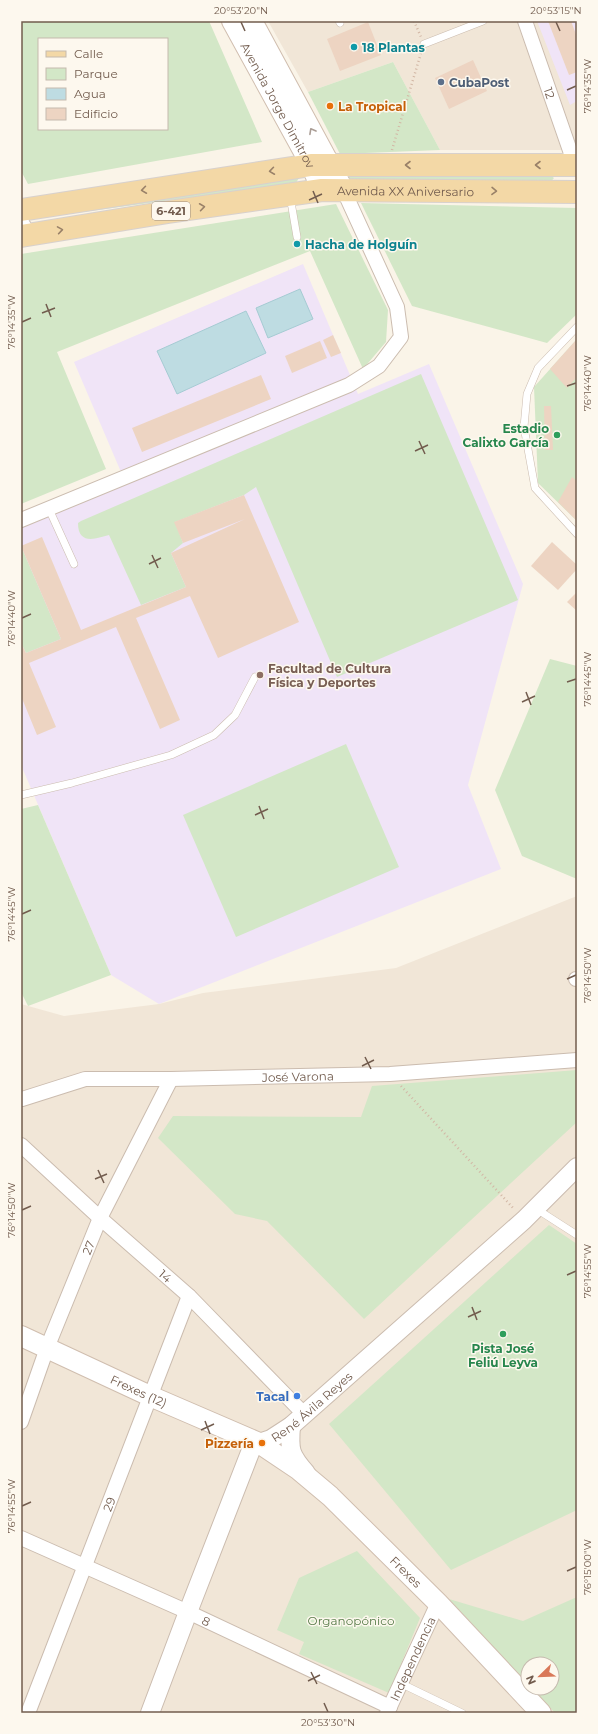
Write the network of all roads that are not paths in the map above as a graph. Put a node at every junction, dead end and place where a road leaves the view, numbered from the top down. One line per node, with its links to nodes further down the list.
1 (232, 21): 6 (main road, Avenida Jorge Dimitrov)
2 (252, 21): 6 (main road, Avenida Jorge Dimitrov, one-way to 2)
3 (483, 21): 5 (lane)
4 (524, 21): 7 (street, 12)
5 (424, 44)
6 (321, 165): 7 (main road, Avenida XX Aniversario / 6-421, one-way to 6); 8 (main road, Avenida Jorge Dimitrov); 9 (main road, Avenida Jorge Dimitrov); 12 (main road, Avenida XX Aniversario / 6-421, one-way to 12)
7 (576, 165)
8 (343, 189): 9 (main road, Avenida XX Aniversario / 6-421); 10 (main road, Avenida XX Aniversario / 6-421, one-way to 10); 16 (street)
9 (322, 190): 11 (main road, Avenida XX Aniversario / 6-421)
10 (577, 192)
11 (290, 194): 13 (main road, Avenida XX Aniversario / 6-421, one-way to 11); 14 (lane)
12 (21, 210)
13 (24, 230)
14 (297, 237)
15 (577, 326): 18 (lane)
16 (49, 509): 17 (street); 19 (lane)
17 (21, 520)
18 (577, 534)
19 (74, 564)
20 (254, 677): 21 (lane)
21 (21, 795)
22 (577, 1060): 23 (street, José Varona)
23 (171, 1079): 24 (street, José Varona); 28 (street, 27)
24 (21, 1100)
25 (21, 1145): 28 (street, 14)
26 (577, 1167): 27 (street, René Ávila Reyes)
27 (530, 1214): 29 (lane); 34 (street, René Ávila Reyes)
28 (100, 1218): 30 (street, 14); 32 (street, 27)
29 (577, 1235)
30 (189, 1296): 33 (street, 29); 34 (street, 14)
31 (21, 1336): 32 (main road, Frexes (12))
32 (46, 1348): 33 (main road, Frexes (12)); 35 (street, 27)
33 (150, 1396): 37 (main road, Frexes (12)); 40 (street, 29)
34 (303, 1413): 36 (street, René Ávila Reyes)
35 (21, 1422)
36 (290, 1426): 37 (street, René Ávila Reyes); 38 (street)
37 (259, 1443): 38 (main road, Frexes); 42 (street, René Ávila Reyes)
38 (315, 1483): 41 (main road, Frexes)
39 (21, 1538): 40 (street, 8)
40 (84, 1566): 42 (street, 8); 46 (street, 29)
41 (438, 1604): 43 (street, Independencia); 45 (main road, Frexes)
42 (188, 1612): 44 (street, 8); 47 (street, René Ávila Reyes)
43 (400, 1683): 44 (street, Independencia); 48 (lane)
44 (388, 1710)
45 (535, 1710)
46 (28, 1713)
47 (150, 1713)
48 (462, 1713)

